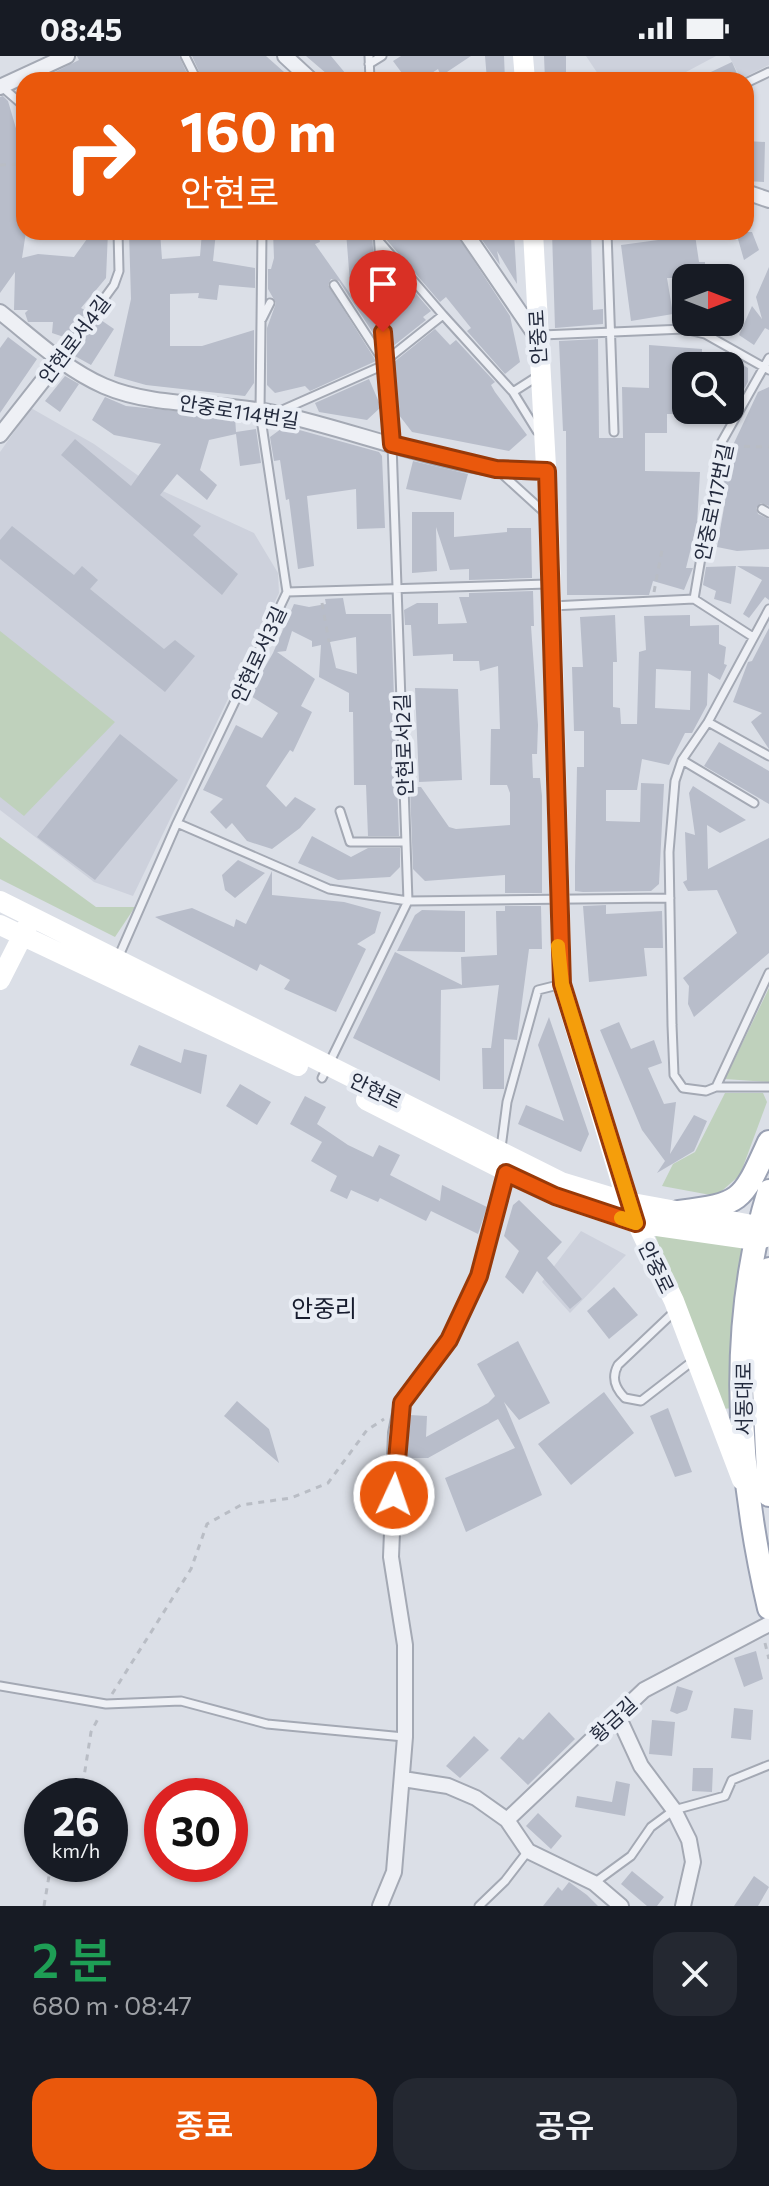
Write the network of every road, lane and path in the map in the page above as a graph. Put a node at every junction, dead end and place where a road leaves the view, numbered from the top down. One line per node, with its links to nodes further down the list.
1 (67, 56): 5 (street)
2 (285, 56): 6 (street)
3 (382, 56): 4 (lane)
4 (369, 60)
5 (31, 72)
6 (302, 72)
7 (0, 86): 8 (lane)
8 (16, 99)
9 (118, 240): 23 (lane, 안현로서4길)
10 (262, 240): 20 (lane, 안현로서3길)
11 (378, 240): 24 (lane, 안현로서2길)
12 (381, 240): 19 (lane, 안중로)
13 (470, 240): 22 (street)
14 (533, 240): 22 (street, 안중로)
15 (607, 240): 21 (lane)
16 (334, 285): 24 (lane)
17 (270, 303): 20 (lane)
18 (0, 312): 23 (street, 안중로114번길)
19 (443, 315): 24 (lane); 27 (lane, 안중로)
20 (261, 321): 28 (lane, 안현로서3길)
21 (610, 331): 22 (lane, 안중로117번길); 25 (lane, 안중로117번길); 30 (lane)
22 (536, 336): 26 (street, 안중로)
23 (59, 360): 28 (street, 안중로114번길); 31 (street, 안현로서4길)
24 (384, 364): 29 (lane); 33 (lane, 안현로서2길)
25 (768, 365): 34 (lane, 안중로117번길)
26 (539, 376): 27 (lane); 32 (street, 안중로)
27 (513, 392): 32 (lane, 안중로)
28 (260, 412): 29 (street, 안중로114번길); 43 (lane, 안현로서3길)
29 (275, 413): 33 (street, 안중로114번길)
30 (614, 432)
31 (0, 435)
32 (545, 443): 37 (street, 안중로)
33 (392, 444): 36 (street, 안중로114번길); 41 (lane, 안현로서2길)
34 (720, 445): 35 (path); 44 (lane, 안중로117번길)
35 (769, 447)
36 (496, 469): 37 (street, 안중로114번길); 38 (lane)
37 (547, 471): 38 (street, 안중로)
38 (549, 516): 40 (street, 안중로)
39 (662, 550): 45 (path, 안중로117번길)
40 (549, 584): 41 (lane); 46 (street, 안중로)
41 (398, 590): 42 (lane); 56 (lane, 안현로서2길)
42 (320, 591): 43 (lane); 49 (path)
43 (287, 592): 55 (lane, 안현로서3길)
44 (694, 599): 45 (lane); 48 (lane)
45 (653, 600): 46 (lane)
46 (551, 606): 57 (street, 안중로)
47 (769, 609): 48 (lane)
48 (753, 637): 50 (lane)
49 (329, 642)
50 (708, 722): 51 (lane); 52 (lane)
51 (769, 756)
52 (682, 760): 53 (lane); 58 (lane)
53 (754, 803)
54 (340, 811): 56 (lane)
55 (177, 823): 59 (lane); 61 (lane, 안현로서3길)
56 (405, 842): 59 (lane, 안현로서2길)
57 (557, 897): 58 (lane); 59 (lane); 64 (street, 안중로)
58 (670, 898): 66 (lane)
59 (408, 901): 65 (lane, 안현로서2길)
60 (12, 923): 61 (street, 안현로); 63 (street)
61 (115, 966): 65 (street, 안현로)
62 (769, 973): 66 (lane)
63 (0, 980)
64 (562, 984): 69 (lane); 72 (street, 안중로)
65 (324, 1072): 69 (street, 안현로); 70 (street, 안현로)
66 (716, 1087): 67 (lane)
67 (769, 1087)
68 (769, 1142): 73 (main road)
69 (501, 1150): 72 (street, 안현로)
70 (506, 1173): 74 (street, 안현로); 80 (street)
71 (769, 1191): 75 (main road, 서동대로)
72 (627, 1202): 73 (street, 안현로); 74 (street, 안중로)
73 (679, 1212): 75 (street, 안현로)
74 (636, 1223): 75 (street, 안현로); 77 (street, 안중로)
75 (763, 1233): 82 (main road, 서동대로)
76 (769, 1269): 78 (main road, 서동대로)
77 (677, 1309): 79 (street, 안중로); 79 (lane)
78 (765, 1336): 81 (main road, 서동대로)
79 (696, 1358): 82 (street, 안중로)
80 (402, 1403): 89 (path); 91 (street)
81 (767, 1465): 83 (main road, 서동대로)
82 (746, 1491): 84 (main road, 서동대로)
83 (769, 1495)
84 (769, 1608)
85 (769, 1624): 90 (street, 황금길)
86 (764, 1642): 87 (path)
87 (769, 1659)
88 (0, 1686): 89 (lane)
89 (106, 1704): 91 (lane); 93 (path)
90 (618, 1716): 95 (street); 96 (street, 황금길)
91 (405, 1737): 94 (street)
92 (769, 1765): 95 (lane)
93 (84, 1778)
94 (403, 1779): 96 (street); 101 (street)
95 (674, 1810): 99 (lane); 104 (street)
96 (507, 1820): 97 (street)
97 (528, 1851): 99 (street); 102 (lane)
98 (48, 1882): 100 (path)
99 (594, 1883): 103 (street)
100 (44, 1906)
101 (380, 1906)
102 (479, 1906)
103 (621, 1906)
104 (683, 1906)

